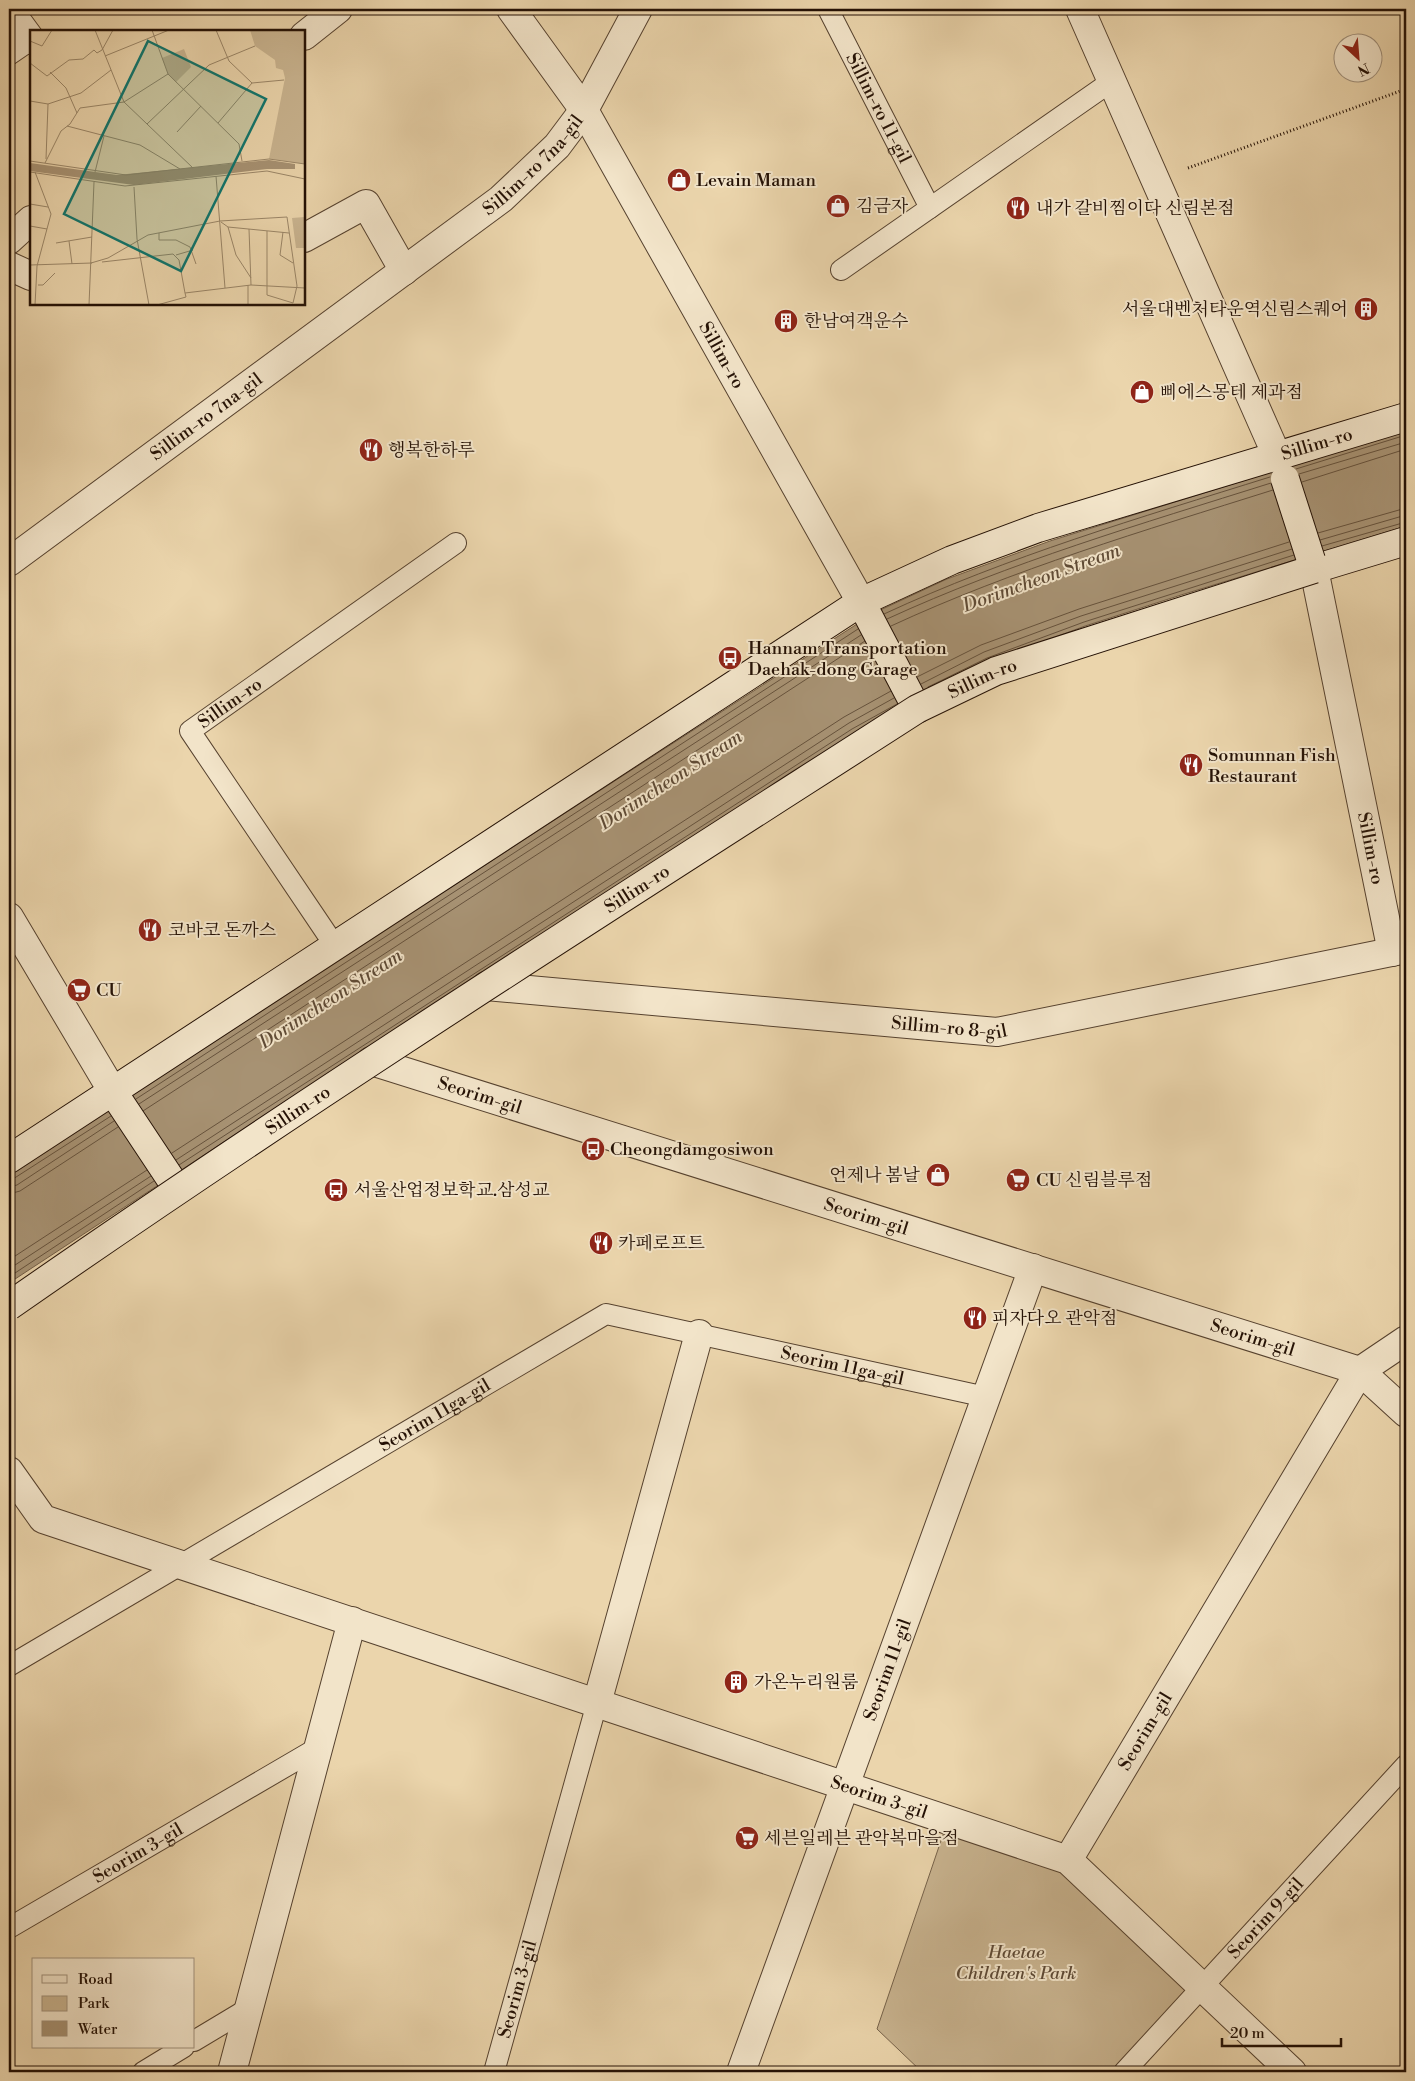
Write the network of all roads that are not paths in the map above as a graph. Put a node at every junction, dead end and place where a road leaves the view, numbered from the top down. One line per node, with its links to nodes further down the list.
1 (338, 9): 7 (street)
2 (511, 9): 12 (street, Sillim-ro 7na-gil)
3 (638, 9): 12 (street, Sillim-ro 7na-gil)
4 (828, 9): 13 (lane, Sillim-ro 11-gil)
5 (1080, 9): 11 (street)
6 (9, 10): 8 (street)
7 (305, 35)
8 (30, 39)
9 (30, 41): 10 (lane)
10 (9, 55)
11 (1112, 81): 13 (lane); 22 (street)
12 (584, 110): 19 (street, Sillim-ro 7na-gil); 27 (street, Sillim-ro)
13 (930, 208): 18 (lane)
14 (30, 221): 16 (street)
15 (305, 237): 19 (street)
16 (9, 240)
17 (9, 266): 20 (street)
18 (841, 270)
19 (404, 271): 25 (street, Sillim-ro 7na-gil)
20 (30, 276)
21 (1406, 417): 22 (street, Sillim-ro)
22 (1281, 468): 26 (street, bridge); 27 (street, Sillim-ro)
23 (1406, 541): 26 (street, Sillim-ro)
24 (456, 543): 30 (lane, Sillim-ro)
25 (9, 562)
26 (1312, 564): 28 (street, Sillim-ro, bridge); 31 (street, Sillim-ro)
27 (861, 602): 28 (street); 30 (street, Sillim-ro)
28 (915, 706): 32 (street, Sillim-ro, bridge)
29 (9, 917): 34 (street)
30 (335, 946): 34 (street, Sillim-ro)
31 (1399, 951): 32 (street, Sillim-ro 8-gil)
32 (486, 986): 33 (street, Sillim-ro, bridge)
33 (371, 1061): 36 (street, Sillim-ro, bridge); 37 (street, Seorim-gil)
34 (113, 1092): 35 (street, Sillim-ro); 36 (street)
35 (9, 1159)
36 (177, 1189): 38 (street, Sillim-ro, bridge)
37 (1032, 1268): 41 (street, Seorim-gil); 42 (street, Seorim 11-gil)
38 (9, 1306)
39 (699, 1334): 42 (lane, Seorim 11ga-gil); 45 (lane, Seorim 11ga-gil); 48 (street)
40 (1406, 1340): 41 (street)
41 (1360, 1371): 43 (street, Seorim-gil); 52 (street, Seorim-gil)
42 (986, 1397): 51 (street, Seorim 11-gil)
43 (1406, 1412)
44 (9, 1471): 45 (street)
45 (181, 1564): 46 (street, Seorim 3-gil); 47 (lane, Seorim 11ga-gil)
46 (352, 1621): 48 (street, Seorim 3-gil); 49 (street)
47 (9, 1666)
48 (597, 1703): 51 (street, Seorim 3-gil); 60 (lane, Seorim 3-gil)
49 (318, 1747): 53 (lane, Seorim 3-gil); 55 (street)
50 (1406, 1765): 54 (lane, Seorim 9-gil)
51 (844, 1785): 52 (street, Seorim 3-gil); 61 (street, Seorim 11-gil)
52 (1068, 1860): 54 (street, Seorim 3-gil)
53 (9, 1928)
54 (1202, 1987): 62 (lane, Seorim 9-gil); 63 (street, Seorim 3-gil)
55 (249, 2008): 56 (lane); 59 (street)
56 (195, 2041)
57 (182, 2048): 58 (lane)
58 (143, 2072)
59 (232, 2072)
60 (494, 2072)
61 (741, 2072)
62 (1124, 2072)
63 (1292, 2072)

